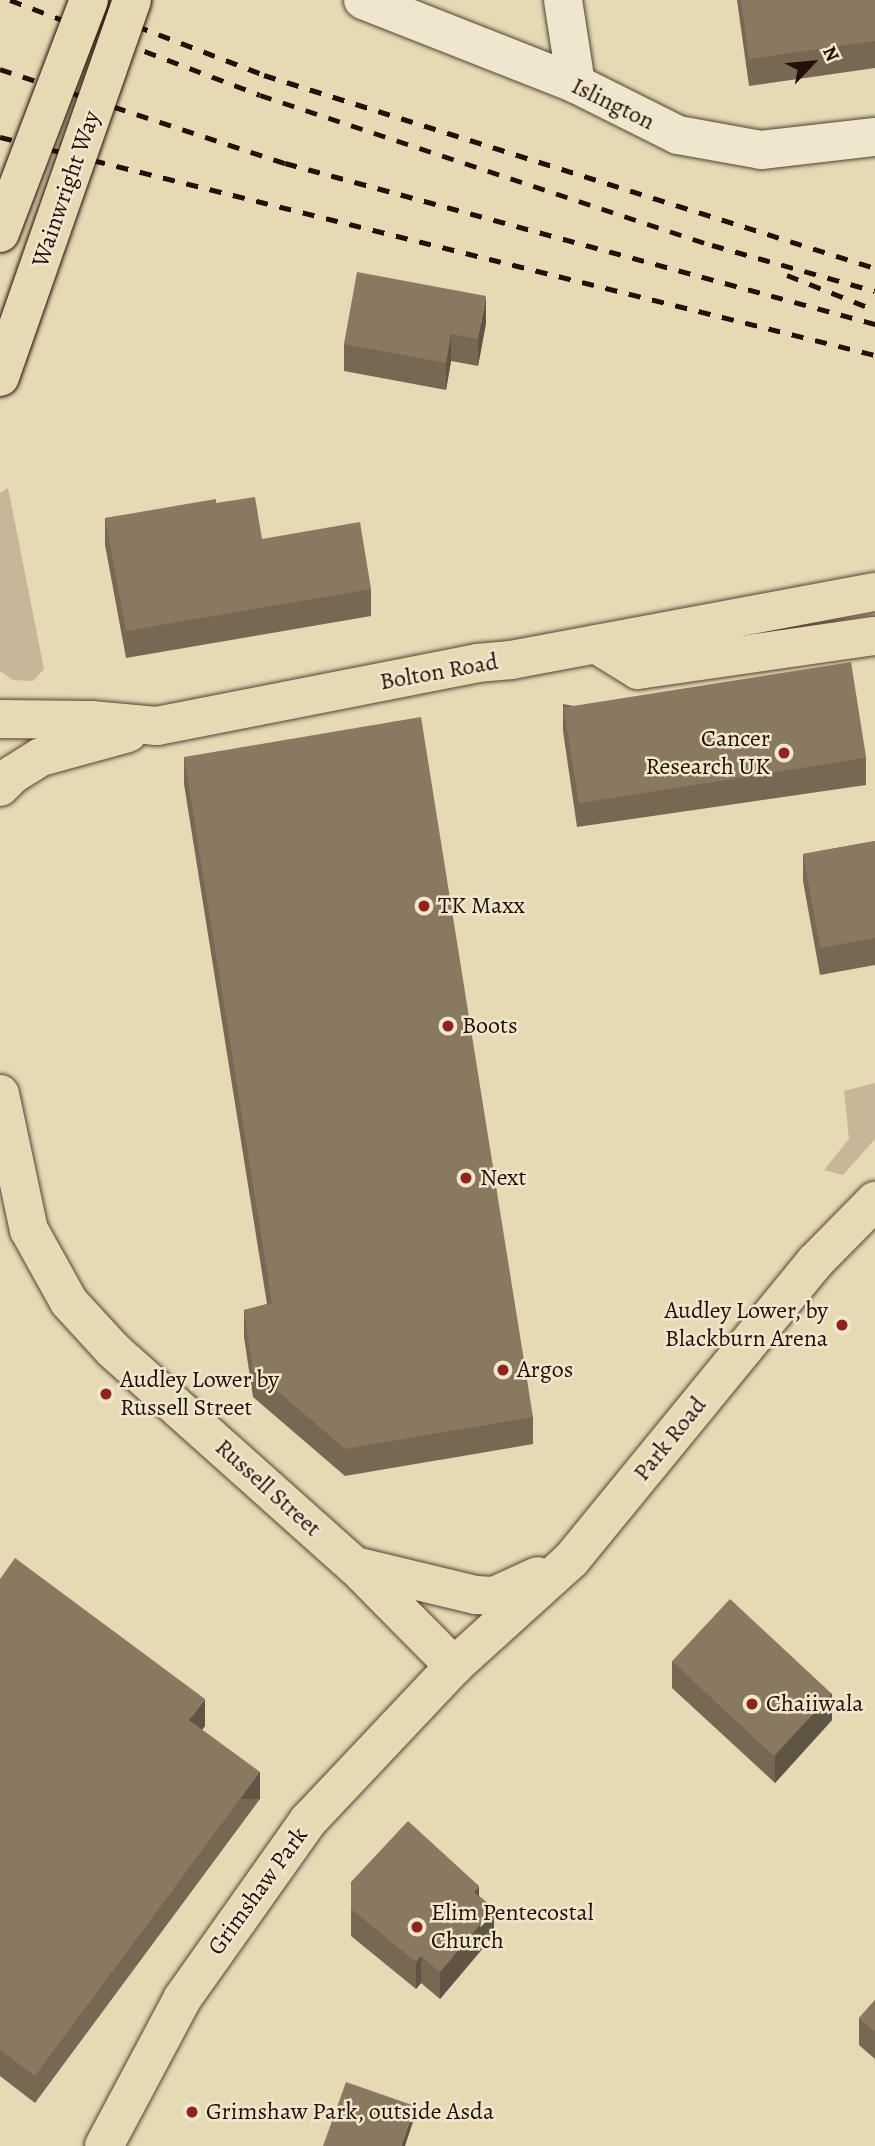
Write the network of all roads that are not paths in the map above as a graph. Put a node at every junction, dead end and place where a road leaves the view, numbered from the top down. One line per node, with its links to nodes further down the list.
1 (89, 0): 7 (highway, Wainwright Way, bridge)
2 (132, 0): 8 (highway, Wainwright Way, bridge)
3 (363, 0): 5 (street, Islington)
4 (563, 0): 5 (street)
5 (576, 84): 6 (street, Islington)
6 (875, 137)
7 (0, 233)
8 (0, 377)
9 (875, 592): 11 (highway, Bolton Road)
10 (875, 636): 11 (highway)
11 (596, 645): 13 (highway, Bolton Road)
12 (1, 718): 13 (highway, Bolton Road)
13 (157, 726): 14 (highway)
14 (0, 787)
15 (0, 1094): 18 (highway, Russell Street)
16 (875, 1201): 17 (highway, Park Road)
17 (571, 1560): 18 (highway, Russell Street); 19 (highway, Park Road)
18 (355, 1566): 19 (highway, Russell Street)
19 (454, 1666): 20 (highway, Grimshaw Park)
20 (104, 2146)

